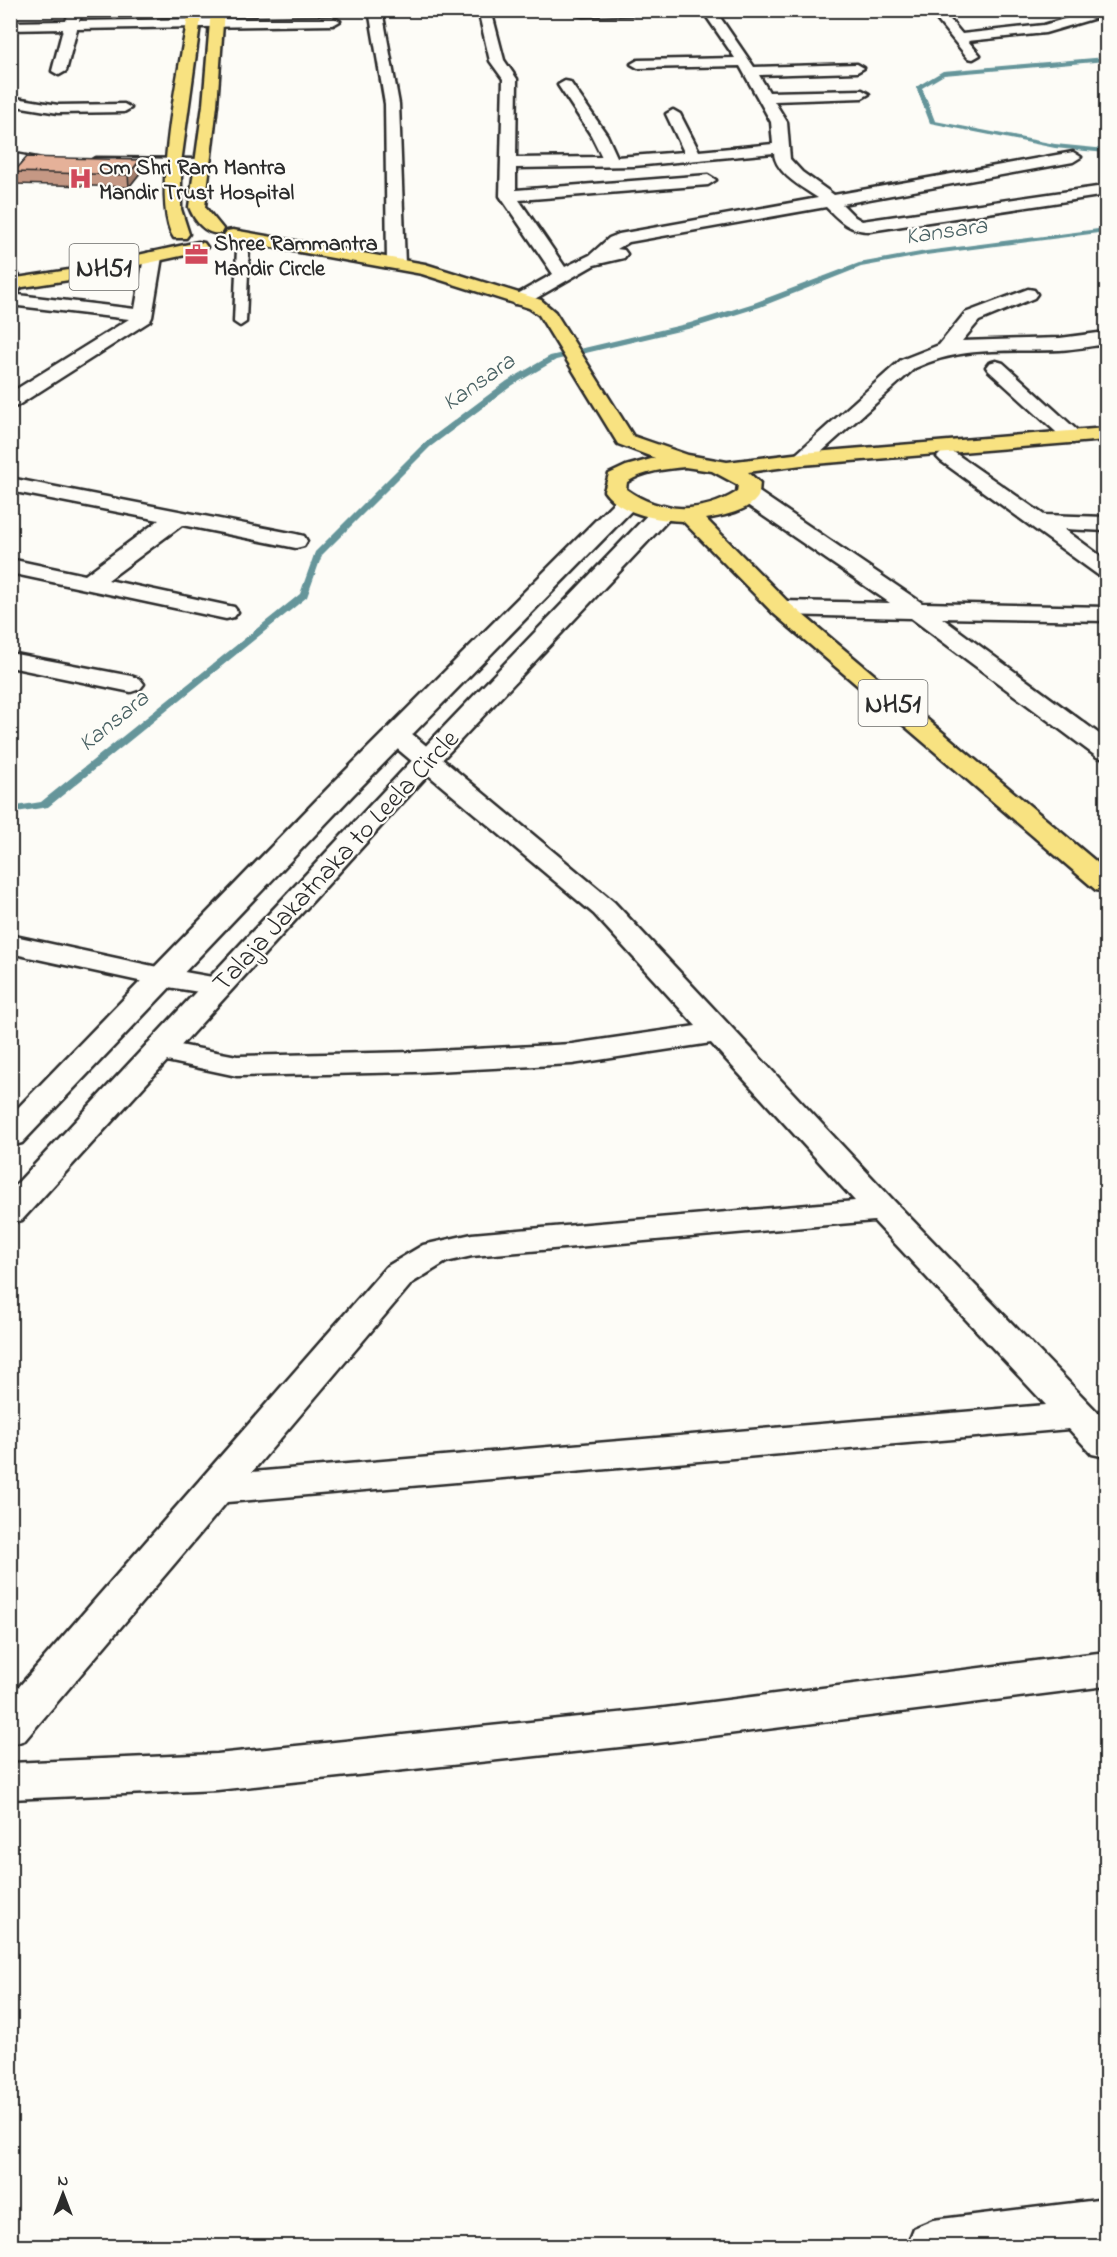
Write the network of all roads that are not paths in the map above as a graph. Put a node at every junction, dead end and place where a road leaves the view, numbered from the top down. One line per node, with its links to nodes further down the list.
1 (77, 10): 12 (street)
2 (375, 10): 48 (street)
3 (484, 10): 32 (street)
4 (645, 10): 7 (street)
5 (708, 10): 17 (street)
6 (935, 10): 14 (street)
7 (583, 12)
8 (1102, 12): 14 (street)
9 (195, 17): 10 (street); 12 (street); 33 (main road)
10 (217, 19): 11 (street); 34 (main road)
11 (333, 21)
12 (71, 25): 13 (street); 19 (street)
13 (10, 26)
14 (958, 38): 15 (street)
15 (973, 55)
16 (638, 64): 17 (street)
17 (747, 67): 18 (street); 23 (street)
18 (857, 68)
19 (60, 71)
20 (565, 85): 30 (street)
21 (862, 94): 23 (street)
22 (12, 95): 24 (street)
23 (764, 97): 26 (street)
24 (124, 108)
25 (673, 114): 27 (street)
26 (781, 148): 27 (street); 39 (street)
27 (694, 156): 30 (street)
28 (1073, 157): 39 (street)
29 (10, 158): 35 (street)
30 (612, 162): 32 (street)
31 (82, 163): 33 (street)
32 (508, 163): 38 (street)
33 (173, 164): 34 (street); 42 (main road)
34 (202, 164): 43 (main road)
35 (10, 174)
36 (708, 180): 38 (street)
37 (1104, 191): 40 (street)
38 (508, 196): 49 (street)
39 (830, 202): 40 (street); 47 (street)
40 (849, 220): 41 (street)
41 (827, 224)
42 (177, 237): 43 (main road, NH51); 44 (main road, NH51); 51 (main road, NH51)
43 (229, 239): 44 (main road, NH51); 48 (main road, NH51); 50 (main road, NH51); 55 (lane)
44 (198, 247): 46 (main road, NH51)
45 (650, 251): 47 (street)
46 (153, 257): 51 (main road, NH51); 54 (street)
47 (597, 258): 49 (street)
48 (396, 264): 50 (main road, NH51)
49 (563, 276): 53 (street)
50 (471, 284): 53 (main road, NH51)
51 (11, 285): 54 (street)
52 (1028, 294): 57 (street)
53 (520, 300): 62 (main road, NH51)
54 (143, 315): 59 (street)
55 (240, 322)
56 (1107, 338): 57 (street)
57 (948, 347): 65 (street)
58 (996, 367): 61 (street)
59 (10, 402)
60 (1107, 434): 61 (main road)
61 (1073, 437): 65 (main road)
62 (624, 438): 66 (main road); 69 (main road)
63 (1107, 443): 64 (main road)
64 (948, 457): 67 (main road); 72 (street)
65 (802, 459): 67 (main road)
66 (685, 461): 67 (main road); 69 (main road)
67 (739, 480): 70 (main road); 79 (street)
68 (10, 484): 71 (street)
69 (622, 490): 70 (main road); 84 (street, Talaja Jakatnaka to Leela Circle)
70 (675, 513): 78 (main road, NH51); 86 (street, Talaja Jakatnaka to Leela Circle)
71 (177, 518): 74 (street); 77 (street)
72 (1040, 522): 73 (street); 76 (street)
73 (1107, 524)
74 (296, 541)
75 (10, 566): 77 (street)
76 (1107, 570)
77 (89, 583): 80 (street)
78 (781, 608): 79 (street); 87 (main road, NH51)
79 (917, 611): 81 (street); 85 (street)
80 (226, 612)
81 (1107, 614)
82 (10, 660): 83 (street)
83 (131, 684)
84 (397, 735): 86 (street); 89 (street, Talaja Jakatnaka to Leela Circle)
85 (1107, 751)
86 (427, 760): 90 (street, Talaja Jakatnaka to Leela Circle); 91 (street)
87 (1107, 884)
88 (10, 944): 89 (street)
89 (162, 977): 90 (street); 93 (street, Talaja Jakatnaka to Leela Circle)
90 (218, 986): 92 (street, Talaja Jakatnaka to Leela Circle)
91 (719, 1032): 92 (street); 94 (street)
92 (159, 1050): 95 (street, Talaja Jakatnaka to Leela Circle)
93 (10, 1136)
94 (882, 1209): 96 (street); 98 (street)
95 (10, 1212)
96 (1079, 1415): 97 (street); 98 (street)
97 (1107, 1444)
98 (216, 1489): 100 (street)
99 (1107, 1669): 101 (street)
100 (10, 1728)
101 (10, 1782)
102 (1107, 2224): 103 (street)
103 (933, 2247)

